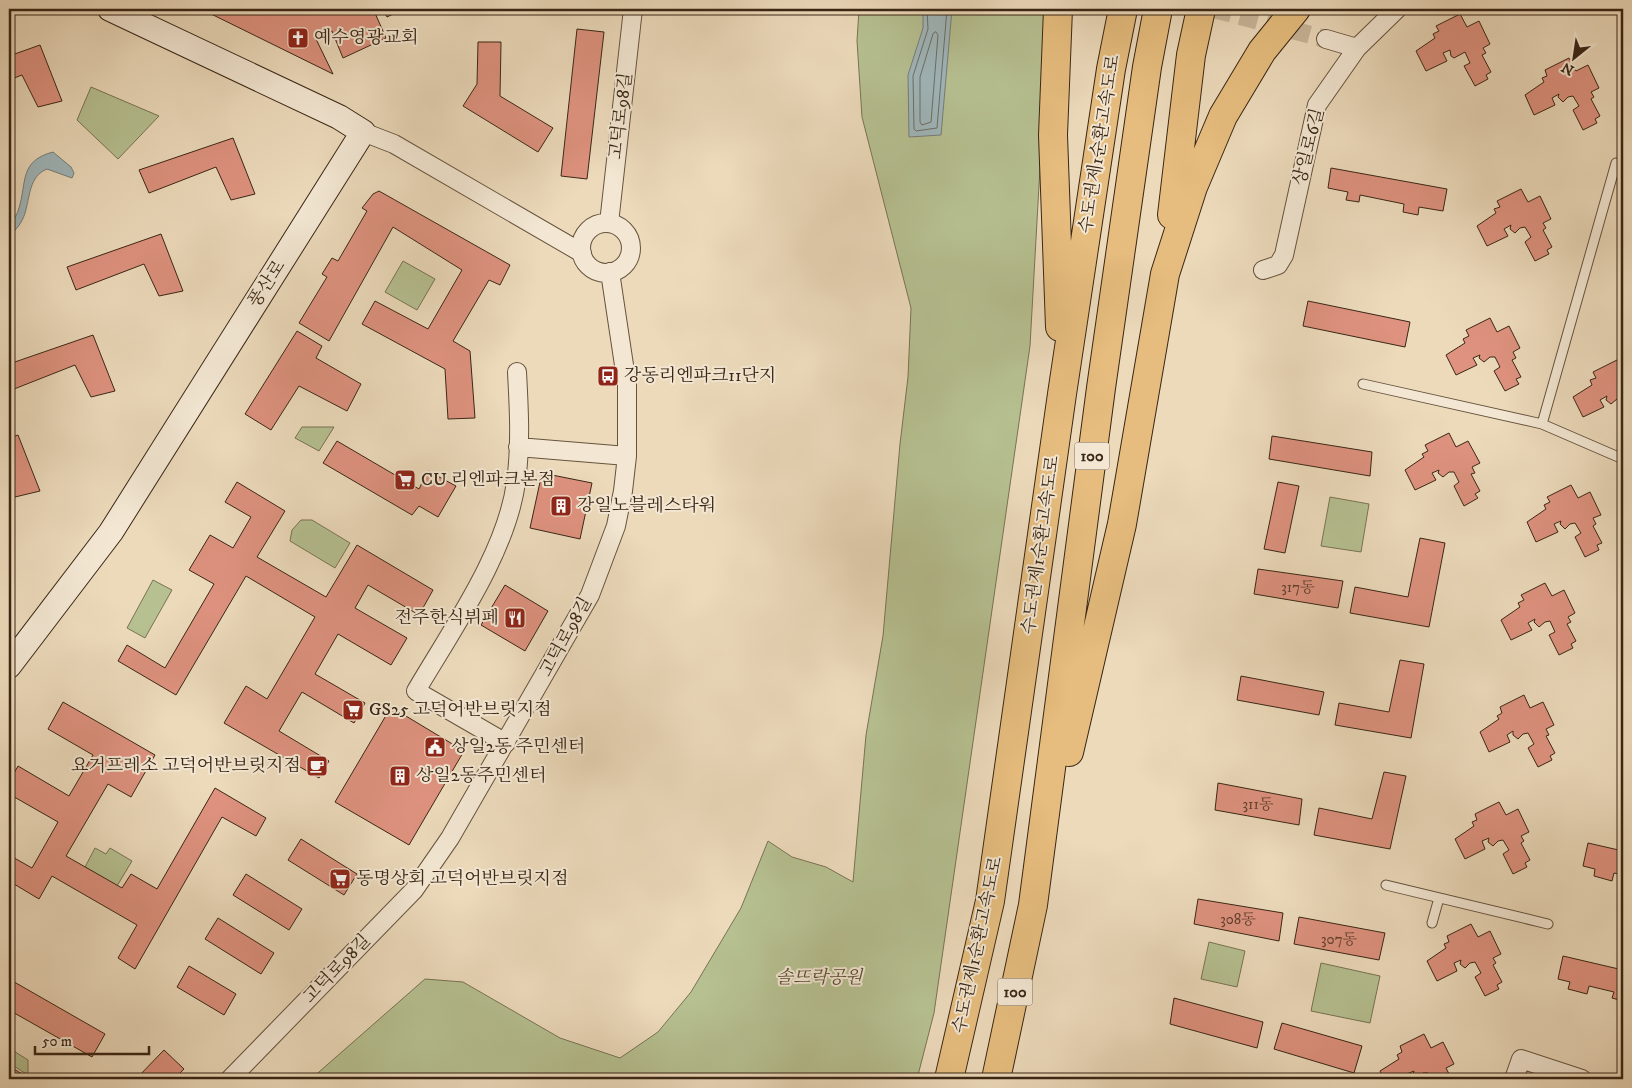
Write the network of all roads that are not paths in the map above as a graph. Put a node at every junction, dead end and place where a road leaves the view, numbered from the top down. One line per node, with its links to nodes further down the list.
1 (110, 9): 11 (street)
2 (633, 9): 13 (street, 고덕로98길)
3 (1058, 9): 20 (highway)
4 (1123, 9): 20 (highway, 수도권제1순환고속도로 / 100)
5 (1158, 9): 29 (highway, 수도권제1순환고속도로 / 100)
6 (1201, 9): 17 (highway)
7 (1296, 9): 17 (highway)
8 (1397, 9): 10 (street, 상일로6길)
9 (1326, 39): 10 (street)
10 (1357, 48): 15 (street, 상일로6길)
11 (364, 132): 14 (street); 25 (street, 풍산로)
12 (1616, 162): 21 (lane)
13 (609, 223): 14 (street); 16 (street)
14 (582, 253): 16 (street)
15 (1263, 270)
16 (610, 272): 23 (street, 고덕로98길)
17 (1165, 274): 29 (highway)
18 (517, 372): 22 (street)
19 (1363, 384): 21 (lane)
20 (1062, 394): 33 (highway, 수도권제1순환고속도로 / 100)
21 (1542, 424): 24 (lane)
22 (518, 447): 23 (street); 26 (street)
23 (627, 456): 26 (street, 고덕로98길)
24 (1623, 459)
25 (9, 666)
26 (506, 743): 32 (street, 고덕로98길)
27 (1386, 885): 28 (lane)
28 (1439, 898): 30 (lane); 31 (lane)
29 (1033, 905): 34 (highway, 수도권제1순환고속도로 / 100)
30 (1432, 922)
31 (1548, 924)
32 (230, 1079)
33 (949, 1079)
34 (996, 1079)
35 (1514, 1079): 36 (street)
36 (1582, 1079)

